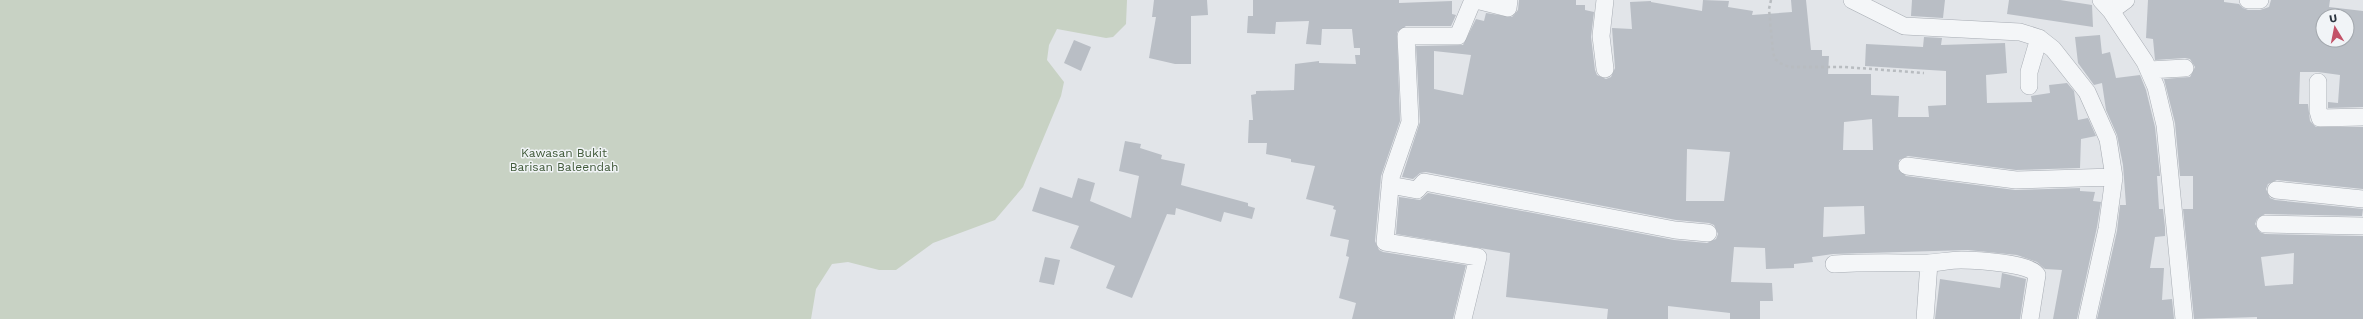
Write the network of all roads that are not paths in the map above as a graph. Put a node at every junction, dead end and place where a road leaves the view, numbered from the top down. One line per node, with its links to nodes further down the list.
1 (1474, 0): 2 (street); 18 (street)
2 (1509, 0)
3 (1604, 0): 10 (street)
4 (1852, 0): 9 (street)
5 (2126, 0): 8 (street)
6 (2248, 0): 7 (street)
7 (2260, 0)
8 (2106, 5): 12 (street)
9 (2039, 38): 14 (street); 17 (street)
10 (1605, 68)
11 (2185, 68): 12 (street)
12 (2149, 70): 30 (street)
13 (2318, 82): 15 (street)
14 (2028, 86)
15 (2363, 117)
16 (1907, 166): 17 (street)
17 (2114, 177): 29 (street)
18 (1390, 185): 23 (street); 26 (street)
19 (2276, 190): 20 (street)
20 (2363, 199)
21 (2265, 224): 22 (street)
22 (2363, 226)
23 (1708, 233)
24 (1929, 263): 25 (street); 27 (street); 28 (street)
25 (1834, 264)
26 (1463, 319)
27 (1925, 319)
28 (2030, 319)
29 (2087, 319)
30 (2184, 319)

